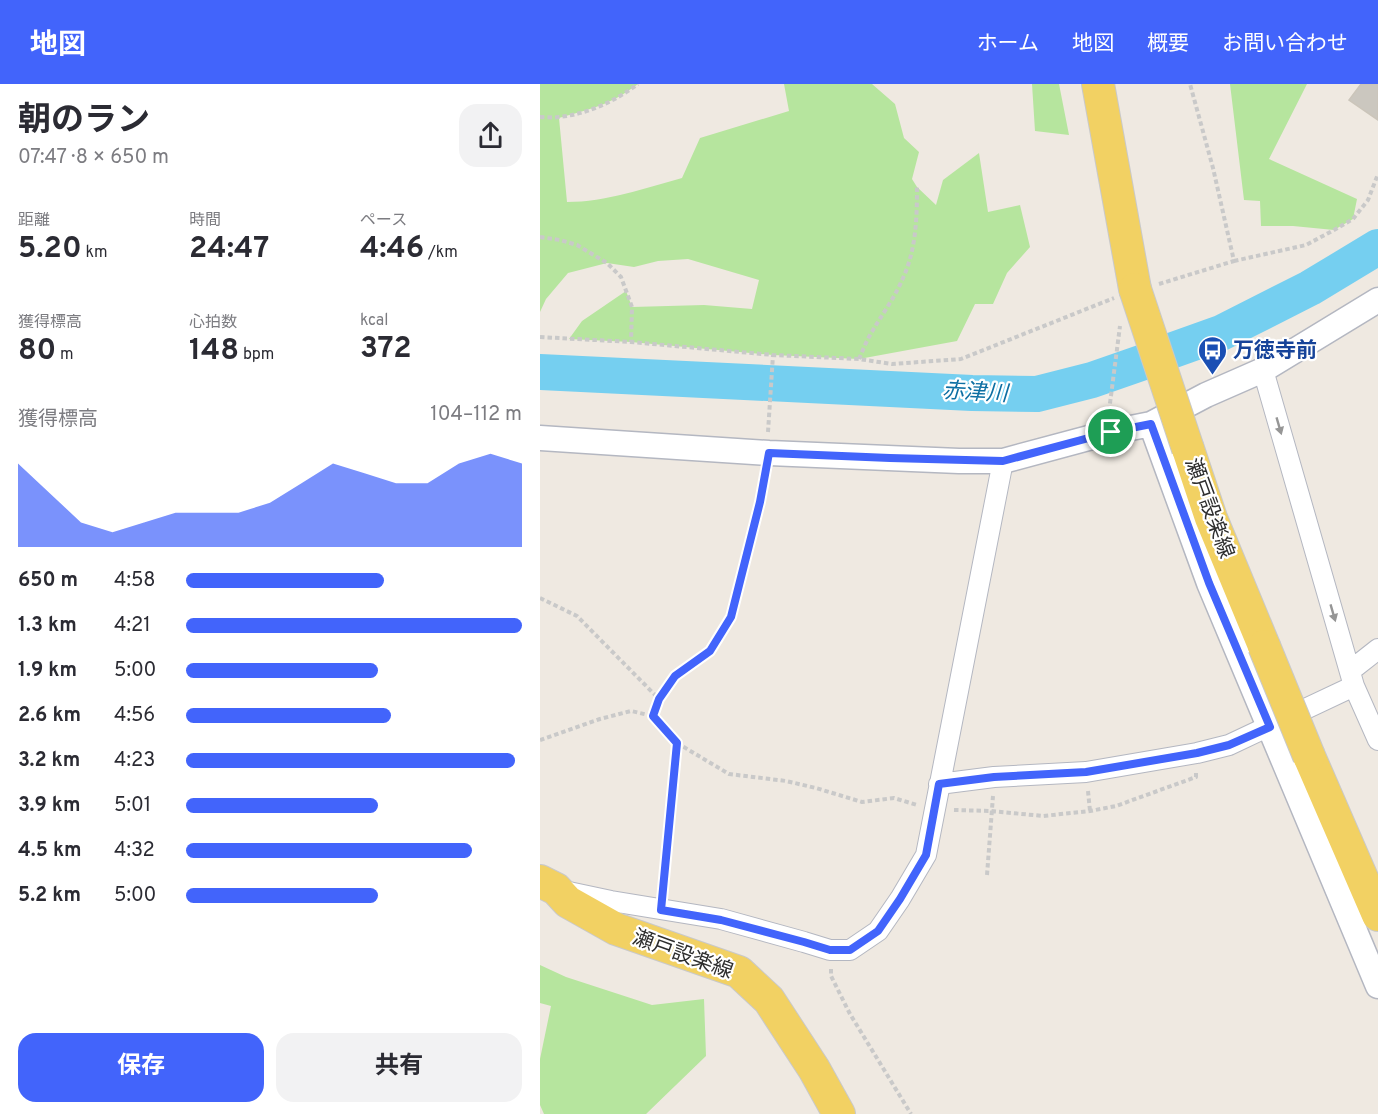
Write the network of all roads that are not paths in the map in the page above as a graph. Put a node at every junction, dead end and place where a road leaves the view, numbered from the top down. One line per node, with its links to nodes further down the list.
1 (1098, 84): 13 (main road, 瀬戸設楽線, bridge)
2 (1377, 303): 3 (street)
3 (1263, 370): 4 (street); 8 (street, one-way to 8)
4 (1151, 424): 6 (street); 9 (street)
5 (540, 438): 6 (street)
6 (1003, 461): 11 (street)
7 (1378, 649): 8 (street)
8 (1352, 678): 9 (street); 10 (street)
9 (1270, 727): 11 (street); 14 (street)
10 (1378, 740)
11 (939, 784): 12 (street)
12 (548, 885): 15 (main road, 瀬戸設楽線)
13 (1378, 915)
14 (1378, 986)
15 (839, 1114)

